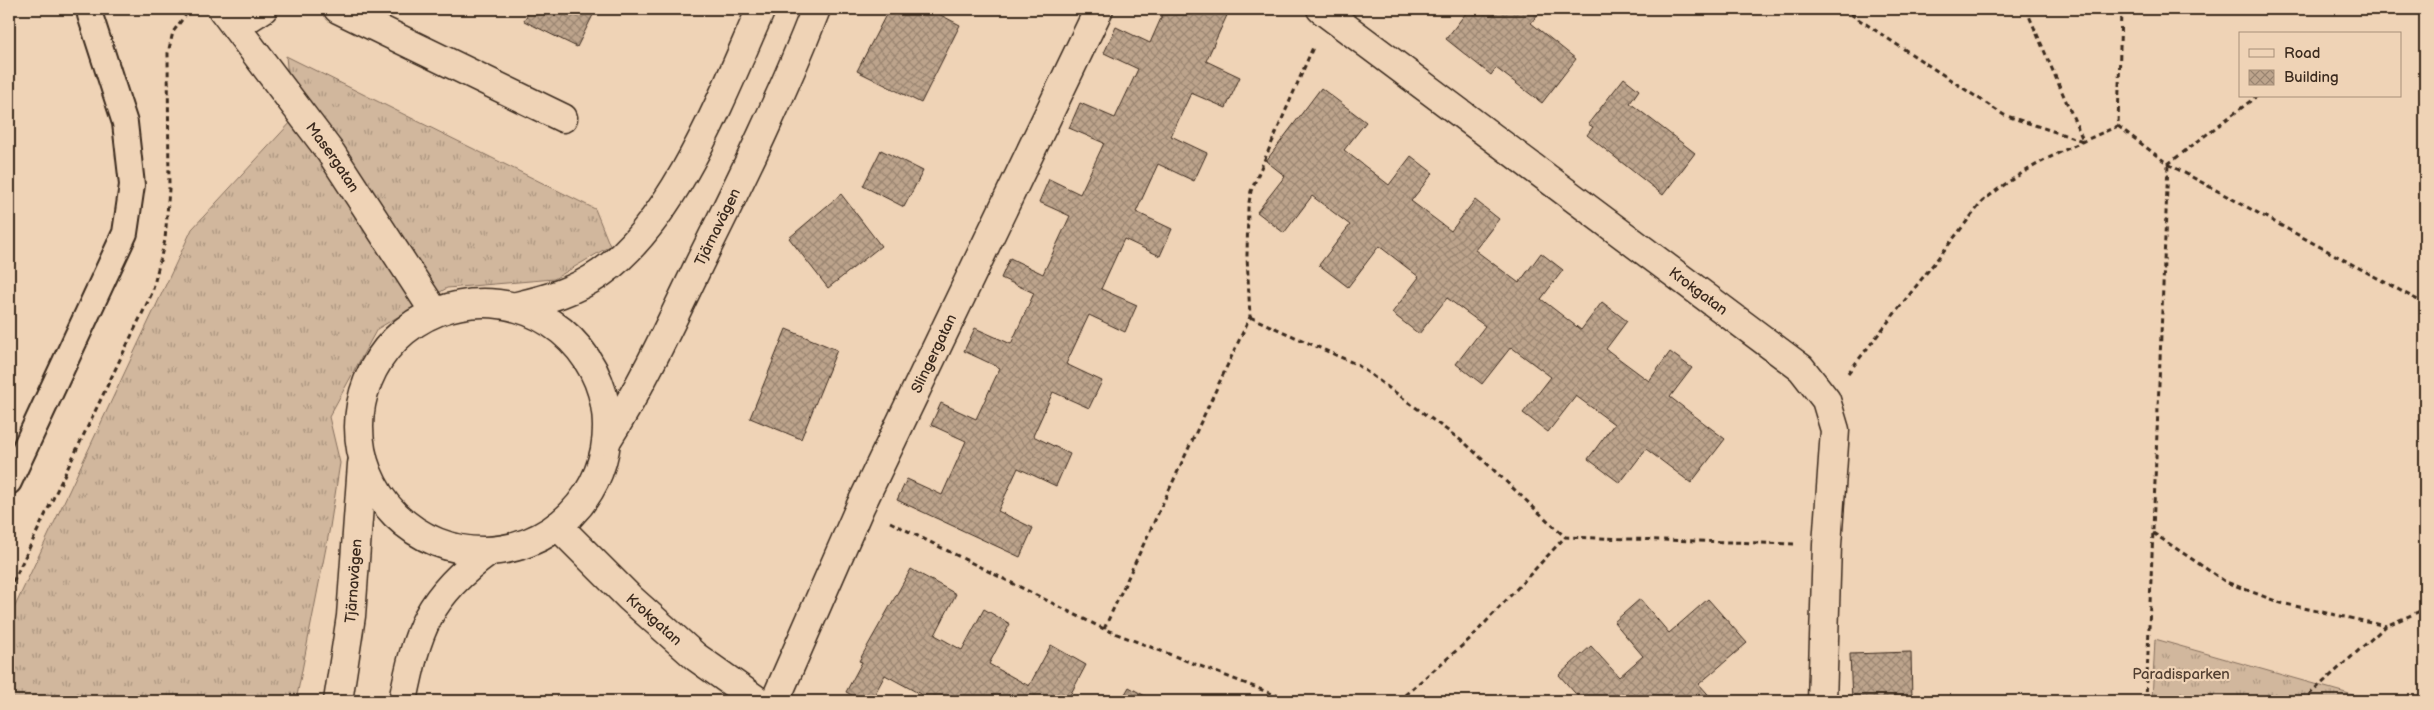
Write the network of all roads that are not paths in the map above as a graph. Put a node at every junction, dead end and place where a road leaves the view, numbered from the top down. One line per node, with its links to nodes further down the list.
1 (91, 9): 14 (lane)
2 (263, 9): 8 (main road)
3 (338, 9): 9 (main road)
4 (761, 9): 10 (main road, Tjärnavägen)
5 (816, 9): 12 (main road, Tjärnavägen)
6 (1099, 9): 20 (main road, Slingergatan)
7 (1324, 11): 21 (main road, Krokgatan)
8 (229, 17): 11 (main road, Masergatan)
9 (563, 118)
10 (517, 306): 11 (main road, Tjärnavägen); 12 (main road, Tjärnavägen)
11 (434, 311): 13 (main road, Tjärnavägen)
12 (607, 440): 15 (main road, Tjärnavägen)
13 (362, 460): 16 (main road, Tjärnavägen); 17 (main road, Tjärnavägen)
14 (9, 482)
15 (558, 526): 16 (main road, Tjärnavägen); 19 (main road, Krokgatan)
16 (488, 552): 18 (main road, Tjärnavägen)
17 (338, 701)
18 (403, 701)
19 (758, 701)
20 (775, 701)
21 (1822, 701)

